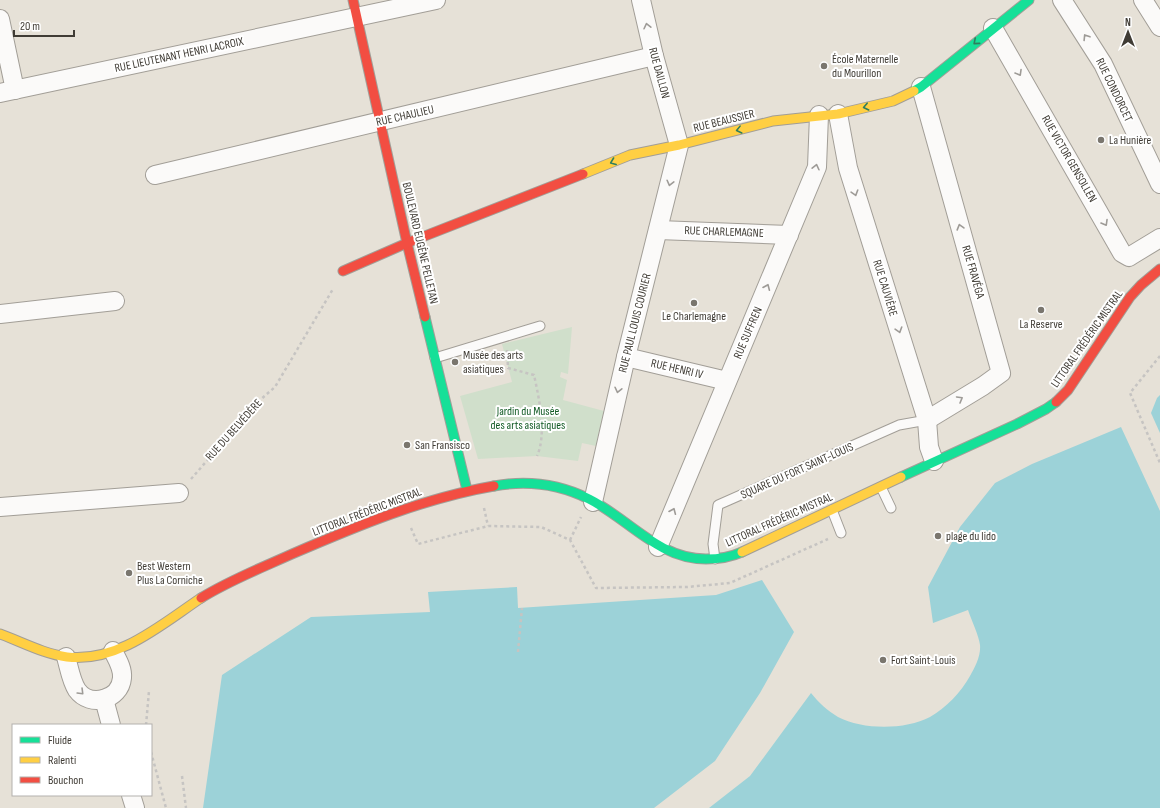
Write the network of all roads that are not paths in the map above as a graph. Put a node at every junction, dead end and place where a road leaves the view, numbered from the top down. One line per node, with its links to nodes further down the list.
1 (436, 0): 6 (street, RUE LIEUTENANT HENRI LACROIX)
2 (641, 0): 10 (street, RUE DAILLON, one-way to 2)
3 (1029, 0): 9 (main road, RUE BEAUSSIER)
4 (1062, 0): 18 (street, RUE CONDORCET, one-way to 4)
5 (1143, 0): 8 (street)
6 (355, 8): 12 (street, RUE LIEUTENANT HENRI LACROIX); 15 (main road, BOULEVARD EUGÈNE PELLETAN)
7 (0, 19): 12 (street)
8 (1160, 27)
9 (993, 28): 11 (main road, RUE BEAUSSIER, one-way to 11); 21 (street, RUE VICTOR GENSOLLEN, one-way to 21)
10 (654, 56): 15 (street, RUE CHAULIEU); 16 (street, RUE DAILLON)
11 (921, 87): 13 (main road, RUE BEAUSSIER, one-way to 13); 31 (street, RUE FRAVÉGA, one-way to 11)
12 (7, 92)
13 (838, 114): 14 (main road, RUE BEAUSSIER); 31 (street, RUE CAUVIÈRE, one-way to 31)
14 (819, 115): 16 (main road, RUE BEAUSSIER, one-way to 16); 20 (street, RUE SUFFREN, one-way to 14)
15 (381, 122): 17 (street, RUE CHAULIEU); 22 (main road, BOULEVARD EUGÈNE PELLETAN)
16 (679, 145): 19 (street, RUE PAUL LOUIS COURIER, one-way to 19); 22 (main road, RUE BEAUSSIER, one-way to 22)
17 (155, 175)
18 (1160, 184)
19 (658, 230): 20 (street, RUE CHARLEMAGNE); 28 (street, RUE PAUL LOUIS COURIER)
20 (789, 235): 30 (street, RUE SUFFREN, one-way to 20)
21 (1160, 238)
22 (407, 243): 24 (main road); 29 (main road, BOULEVARD EUGÈNE PELLETAN)
23 (1160, 269): 32 (main road, LITTORAL FRÉDÉRIC MISTRAL)
24 (343, 271)
25 (115, 301): 26 (street)
26 (0, 314)
27 (540, 326): 29 (lane)
28 (626, 357): 30 (street, RUE HENRI IV); 36 (street, RUE PAUL LOUIS COURIER, one-way to 36)
29 (435, 358): 34 (main road, BOULEVARD EUGÈNE PELLETAN)
30 (727, 381): 41 (street, RUE SUFFREN, one-way to 30)
31 (927, 420): 32 (street, RUE CAUVIÈRE); 42 (lane, SQUARE DU FORT SAINT-LOUIS)
32 (934, 461): 33 (main road, LITTORAL FRÉDÉRIC MISTRAL)
33 (881, 487): 38 (lane); 39 (main road, LITTORAL FRÉDÉRIC MISTRAL)
34 (467, 490): 36 (main road, LITTORAL FRÉDÉRIC MISTRAL); 44 (main road, LITTORAL FRÉDÉRIC MISTRAL)
35 (178, 493): 37 (street)
36 (590, 501): 41 (main road, LITTORAL FRÉDÉRIC MISTRAL)
37 (0, 507)
38 (891, 508)
39 (832, 510): 40 (lane); 42 (main road, LITTORAL FRÉDÉRIC MISTRAL)
40 (841, 533)
41 (658, 547): 42 (main road, LITTORAL FRÉDÉRIC MISTRAL)
42 (715, 560)
43 (0, 634): 45 (main road, LITTORAL FRÉDÉRIC MISTRAL)
44 (113, 651): 45 (main road, LITTORAL FRÉDÉRIC MISTRAL); 46 (street)
45 (66, 657): 46 (street, one-way to 46)
46 (104, 699): 47 (street)
47 (111, 724)
48 (131, 796): 49 (street)
49 (135, 808)

